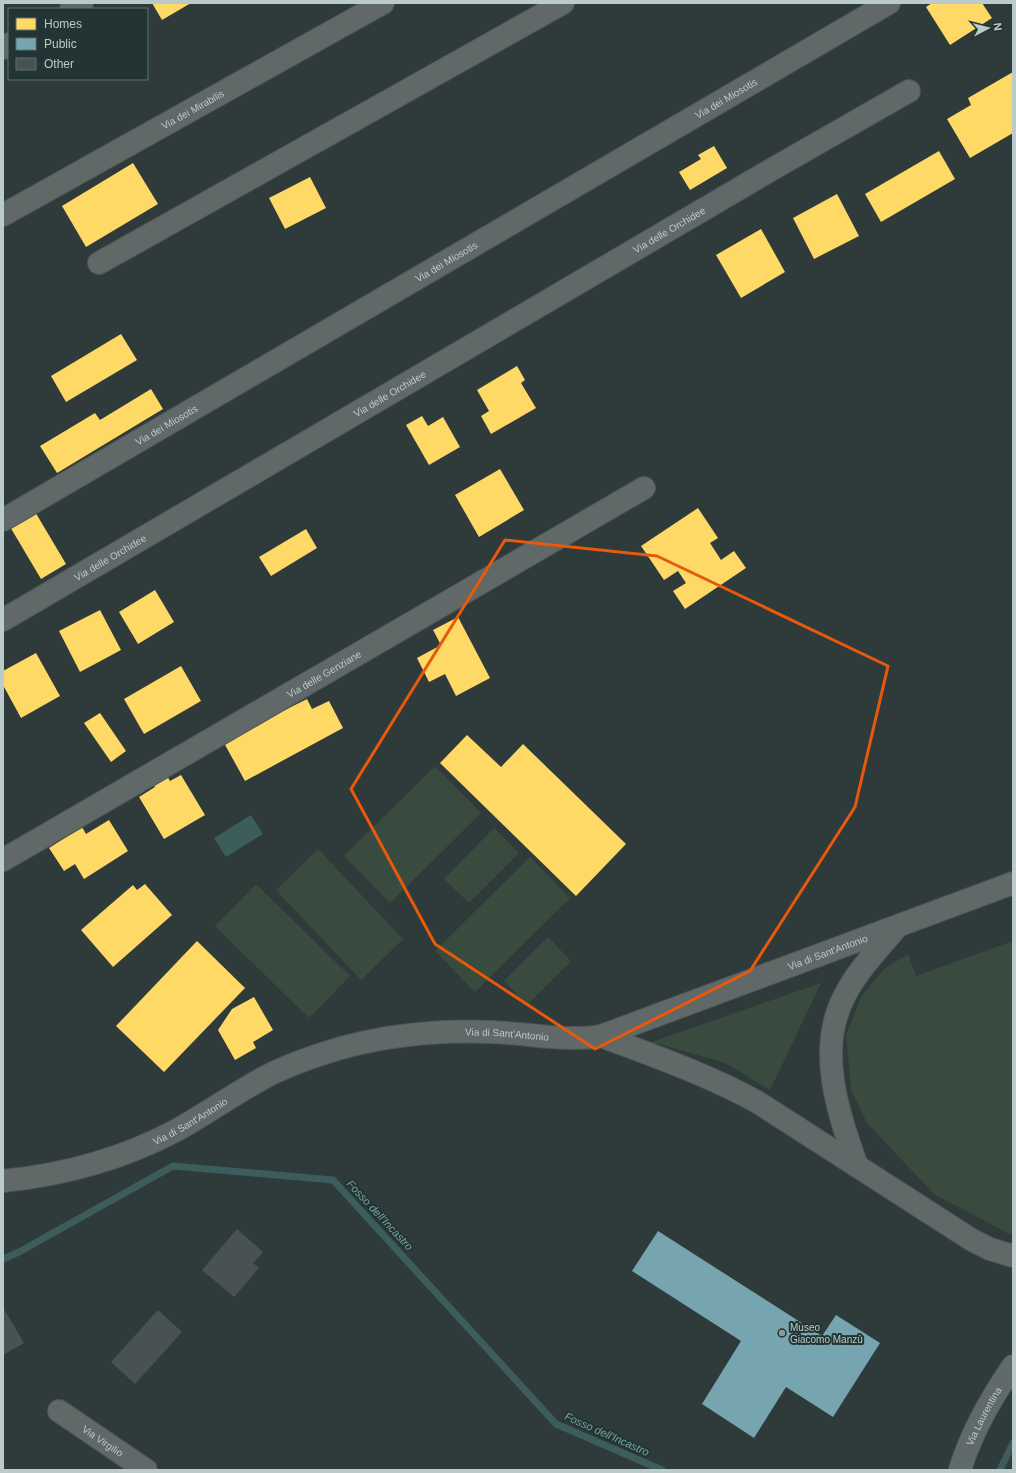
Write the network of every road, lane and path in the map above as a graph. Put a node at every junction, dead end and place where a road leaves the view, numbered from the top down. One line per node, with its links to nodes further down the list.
1 (82, 3): 5 (street)
2 (383, 3): 7 (street, Via dei Mirabilis)
3 (563, 3): 8 (street)
4 (889, 3): 10 (street, Via dei Miosotis)
5 (73, 8)
6 (909, 91): 11 (street, Via delle Orchidee)
7 (3, 215)
8 (98, 263)
9 (644, 488): 12 (street, Via delle Genziane)
10 (3, 520)
11 (3, 620)
12 (3, 860)
13 (1013, 883): 14 (street, Via di Sant'Antonio)
14 (897, 926): 15 (street, Via di Sant'Antonio); 16 (street)
15 (601, 1036): 16 (street); 17 (street, Via di Sant'Antonio)
16 (857, 1166): 18 (street)
17 (3, 1181)
18 (1013, 1256)
19 (1013, 1366): 22 (main road, Via Laurentina)
20 (59, 1411): 21 (street, Via Virgilio)
21 (146, 1470)
22 (960, 1470)

